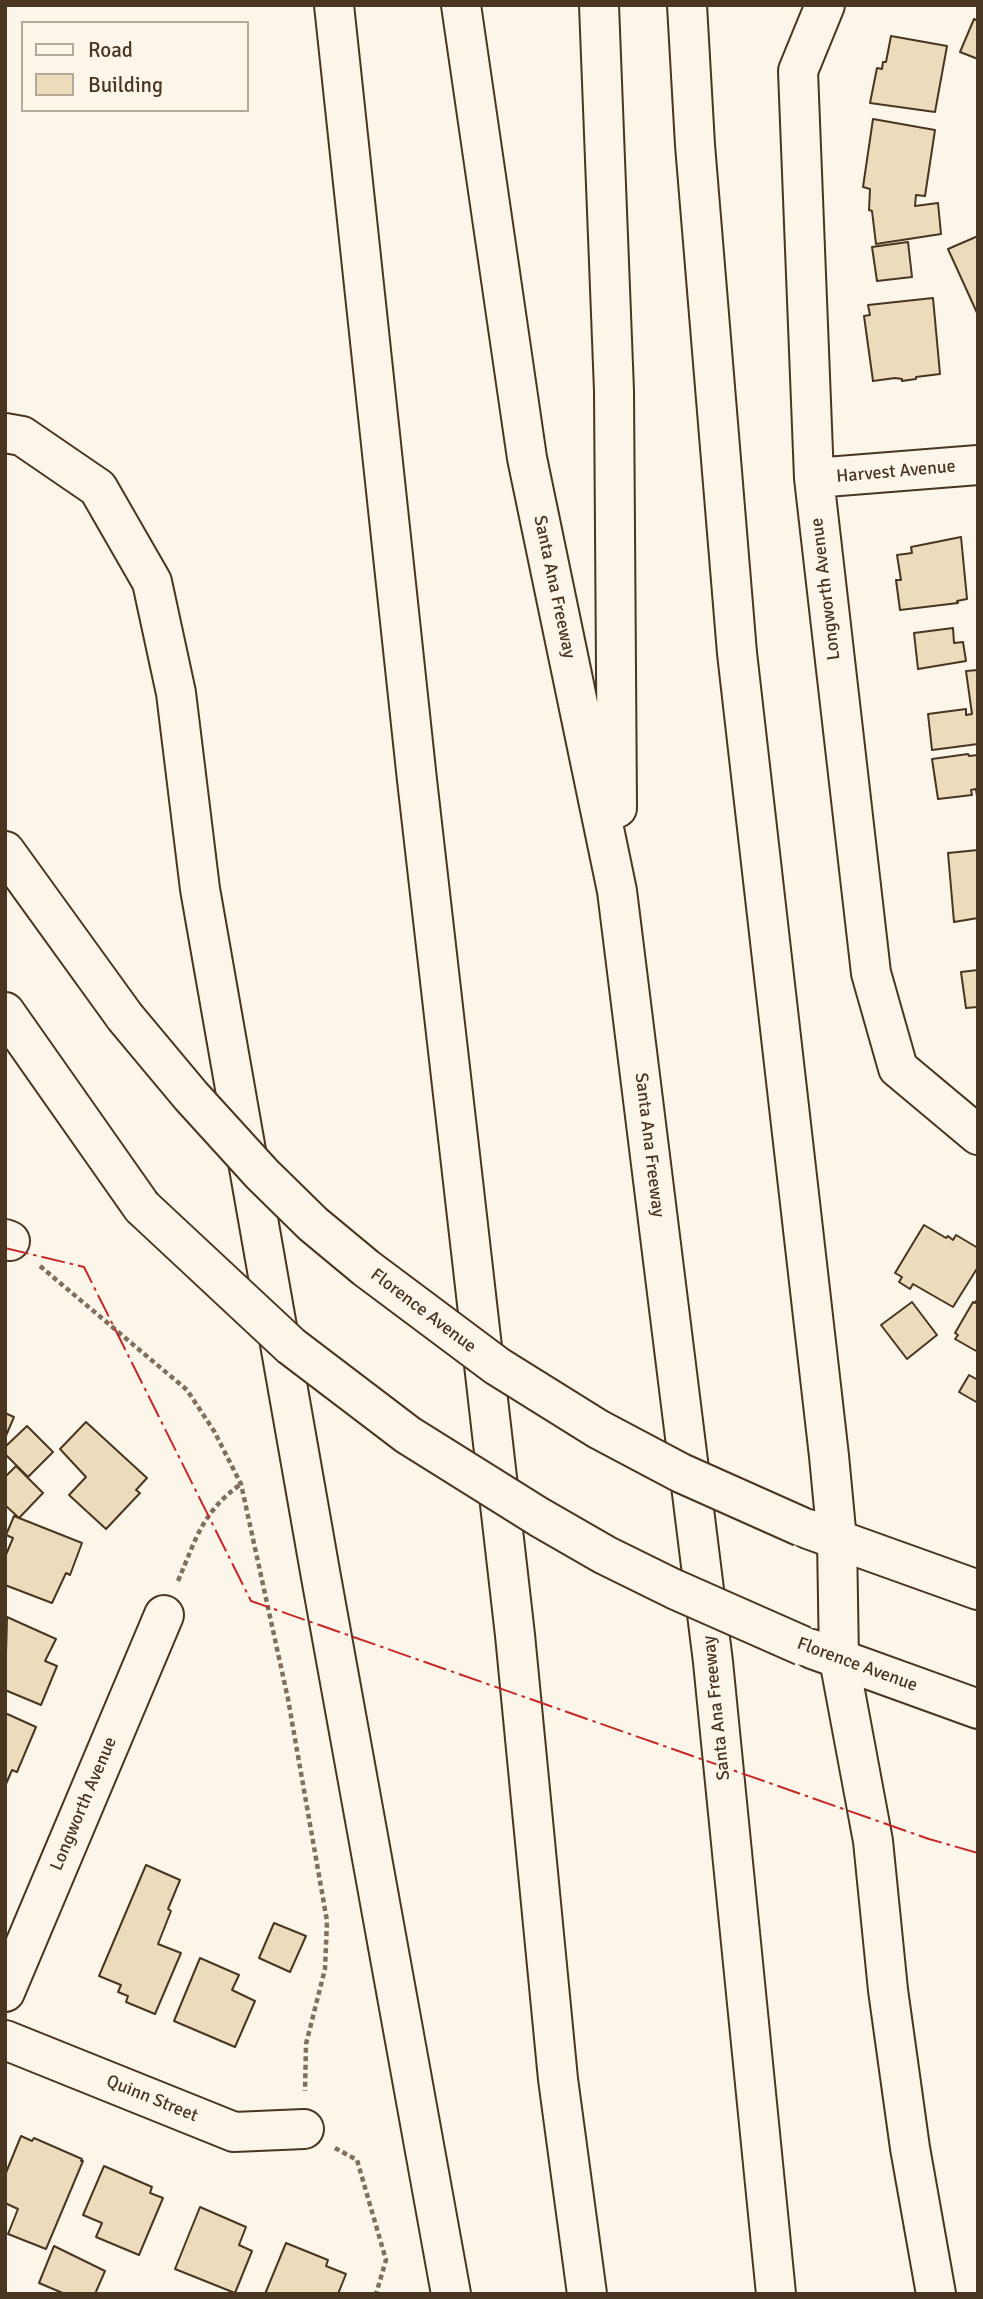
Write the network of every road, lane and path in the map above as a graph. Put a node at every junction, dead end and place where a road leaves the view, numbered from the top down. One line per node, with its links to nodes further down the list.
1 (334, 5): 25 (main road)
2 (461, 5): 10 (main road, Santa Ana Freeway)
3 (599, 5): 10 (main road)
4 (687, 5): 15 (main road)
5 (825, 5): 8 (main road, Longworth Avenue)
6 (5, 433): 24 (main road)
7 (978, 465): 8 (main road, Harvest Avenue)
8 (814, 478): 12 (main road, Longworth Avenue)
9 (5, 851): 15 (main road, Florence Avenue, bridge)
10 (617, 891): 26 (main road, Santa Ana Freeway)
11 (5, 1012): 18 (main road, Florence Avenue, bridge)
12 (978, 1135)
13 (8, 1240): 14 (path)
14 (241, 1484): 17 (path); 22 (path)
15 (837, 1541): 16 (main road, Florence Avenue); 18 (main road)
16 (978, 1590)
17 (164, 1615): 20 (main road, Longworth Avenue)
18 (839, 1659): 19 (main road, Florence Avenue); 27 (main road)
19 (978, 1709)
20 (5, 1992)
21 (5, 2040): 22 (main road, Quinn Street)
22 (304, 2129): 23 (path)
23 (376, 2294)
24 (451, 2294)
25 (587, 2294)
26 (776, 2294)
27 (936, 2294)

